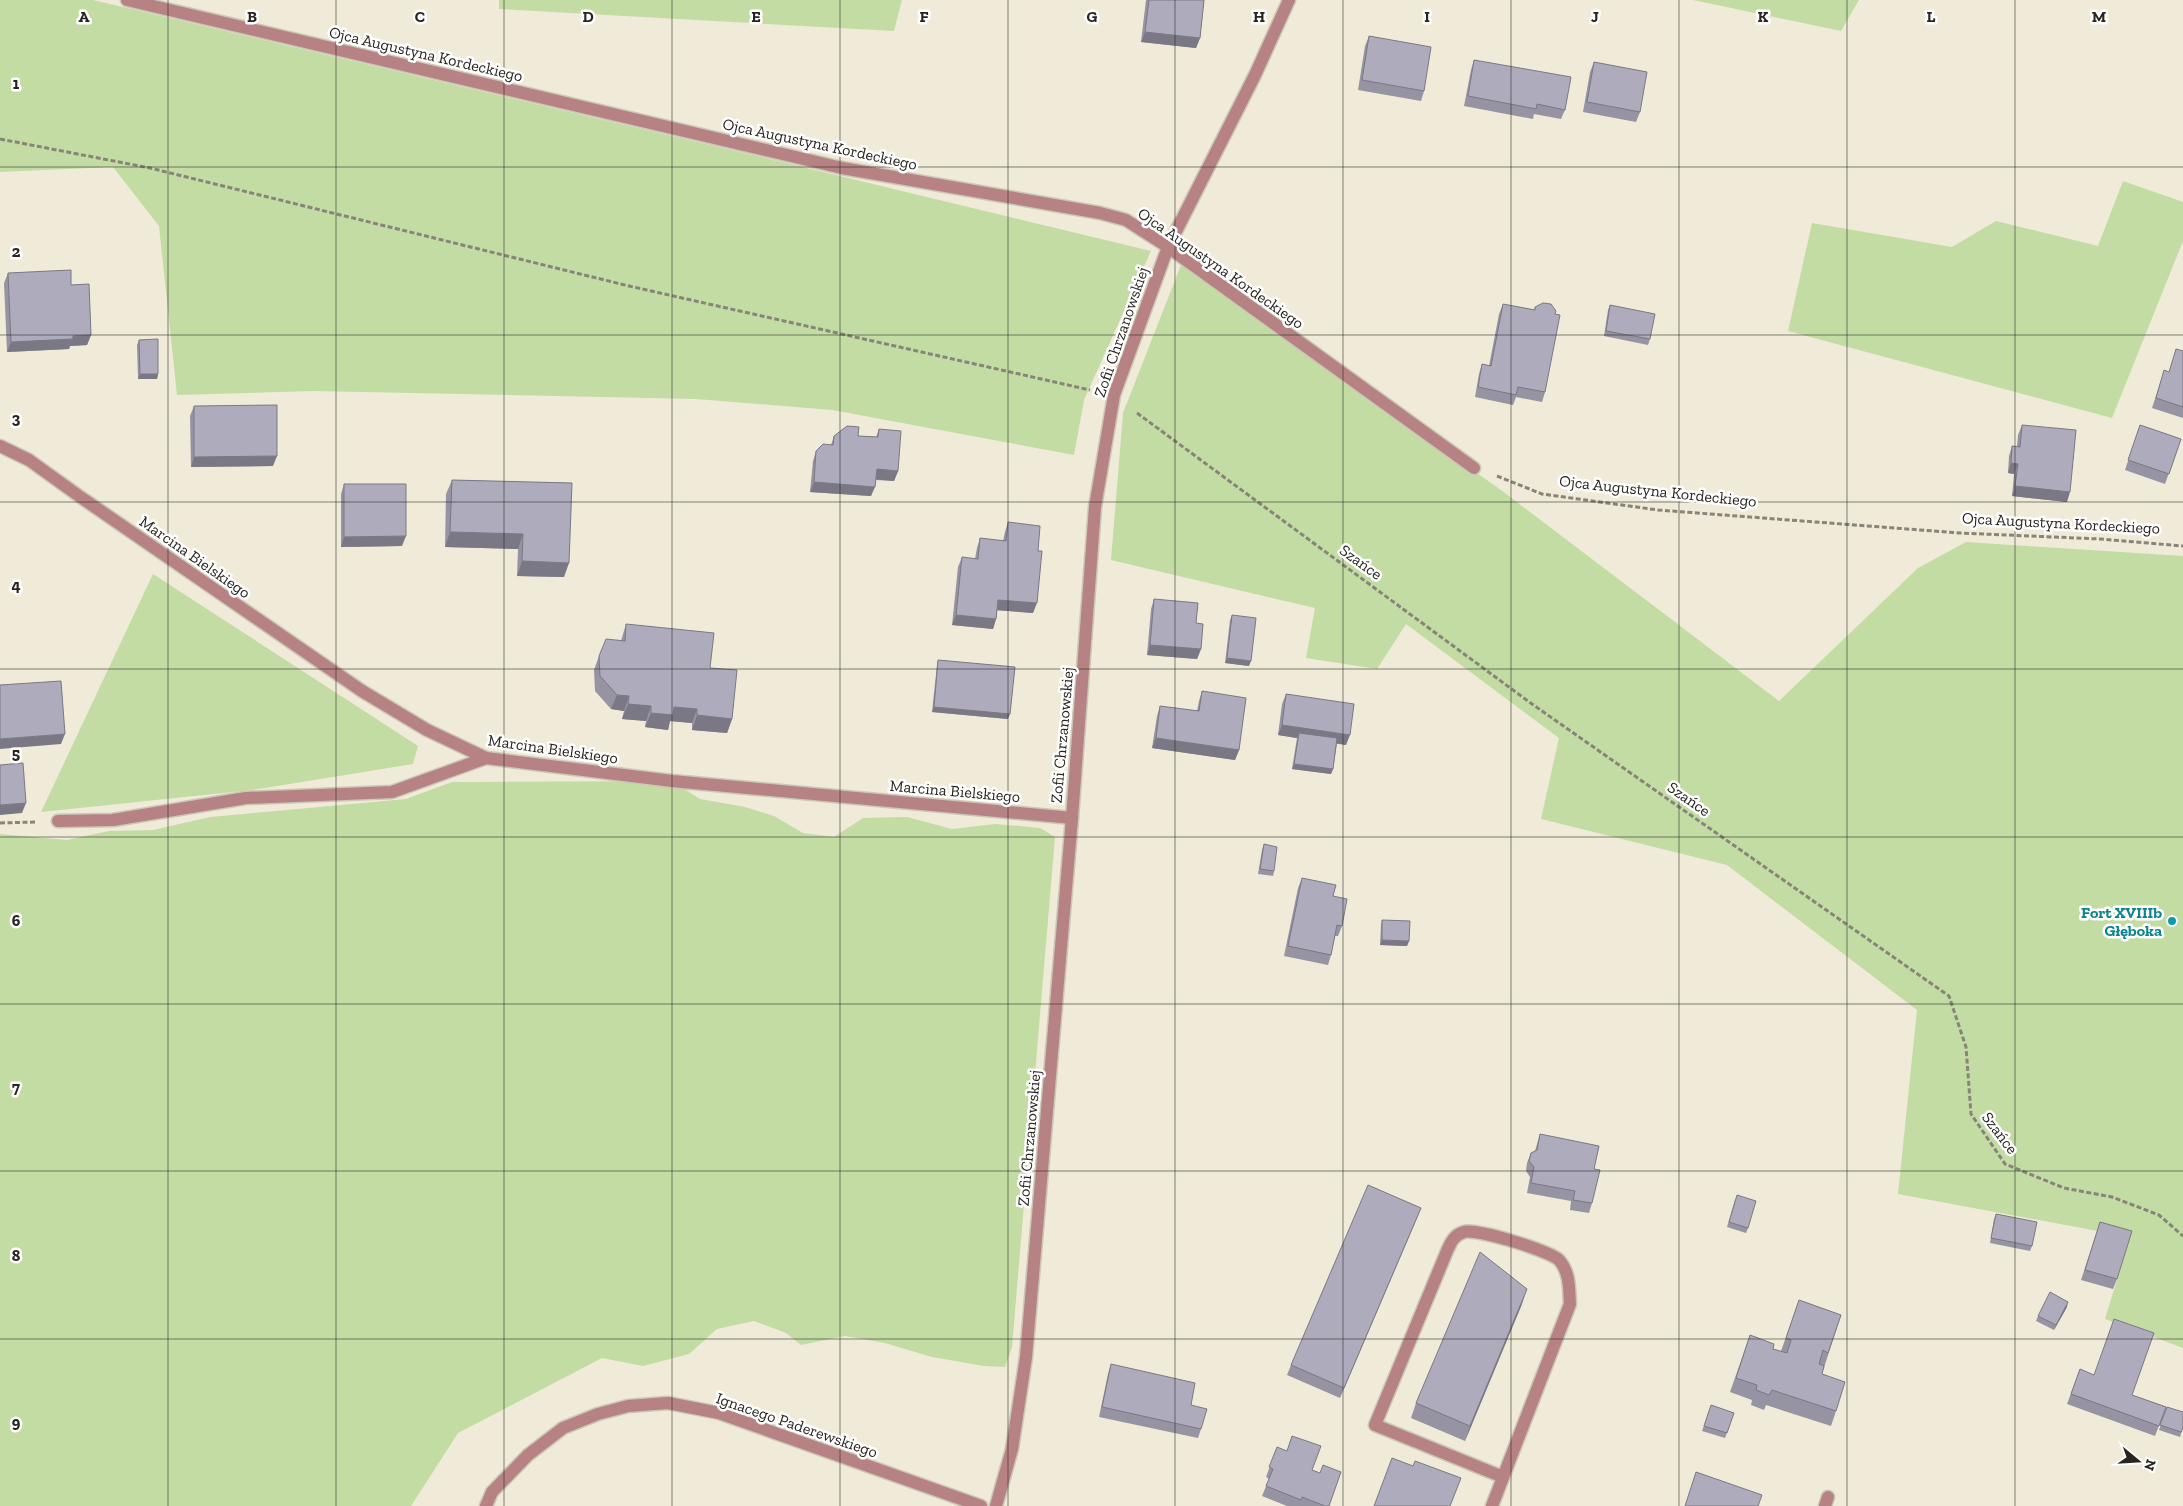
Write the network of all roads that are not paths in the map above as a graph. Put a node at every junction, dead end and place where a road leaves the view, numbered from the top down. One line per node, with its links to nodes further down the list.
1 (127, 0): 3 (street, Ojca Augustyna Kordeckiego)
2 (1289, 0): 3 (street, Zofii Chrzanowskiej)
3 (1168, 247): 5 (street, Ojca Augustyna Kordeckiego); 7 (street, Zofii Chrzanowskiej)
4 (0, 446): 6 (street, Marcina Bielskiego)
5 (1474, 468)
6 (486, 758): 7 (street, Marcina Bielskiego); 8 (street)
7 (1072, 818): 12 (street, Zofii Chrzanowskiej)
8 (58, 821)
9 (1503, 1477): 9 (street); 13 (street)
10 (486, 1506): 11 (street, Ignacego Paderewskiego)
11 (981, 1506)
12 (996, 1506)
13 (1492, 1506)

